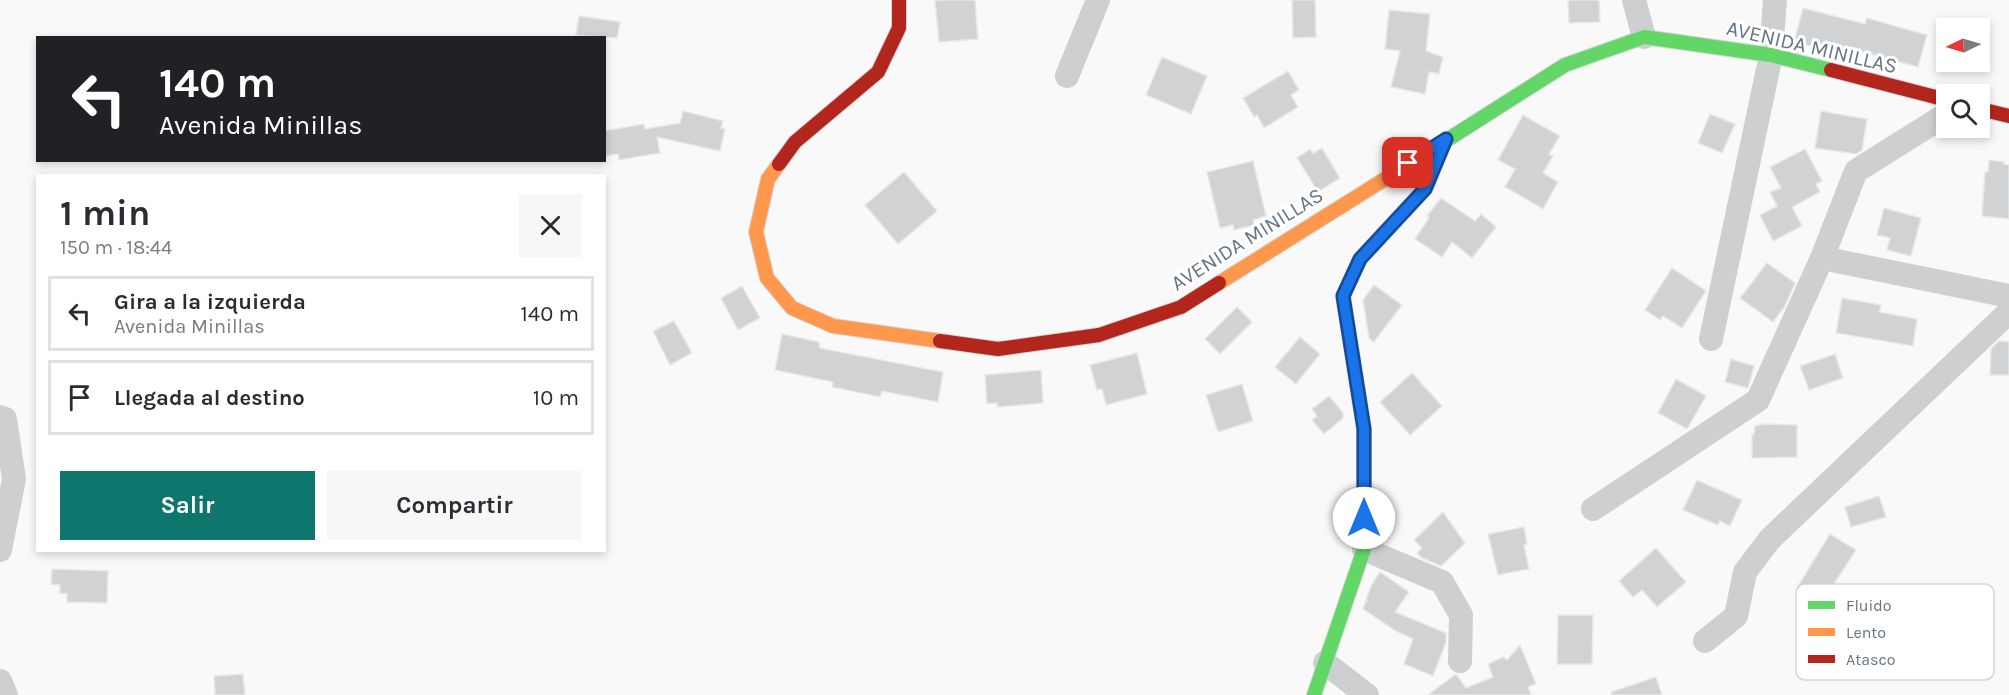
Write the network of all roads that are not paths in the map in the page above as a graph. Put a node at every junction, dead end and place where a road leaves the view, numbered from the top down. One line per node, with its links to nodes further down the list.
1 (899, 0): 12 (street, AVENIDA MINILLAS)
2 (1098, 0): 7 (street)
3 (1634, 0): 5 (street)
4 (1775, 0): 6 (street)
5 (1644, 37): 6 (street, AVENIDA MINILLAS); 12 (street, AVENIDA MINILLAS)
6 (1771, 55): 8 (street, AVENIDA MINILLAS); 16 (street)
7 (1067, 76)
8 (1936, 97)
9 (1990, 111): 10 (street)
10 (2009, 116)
11 (1936, 121): 13 (street)
12 (1446, 139): 19 (street)
13 (1822, 258): 14 (street); 18 (street)
14 (2009, 296)
15 (2009, 312): 21 (street)
16 (1711, 339)
17 (0, 417): 20 (street)
18 (1593, 509)
19 (1364, 549): 22 (street); 23 (street)
20 (0, 550)
21 (1705, 641)
22 (1460, 661)
23 (1325, 663): 26 (street); 27 (street)
24 (0, 681): 25 (street)
25 (6, 695)
26 (1314, 695)
27 (1367, 695)

